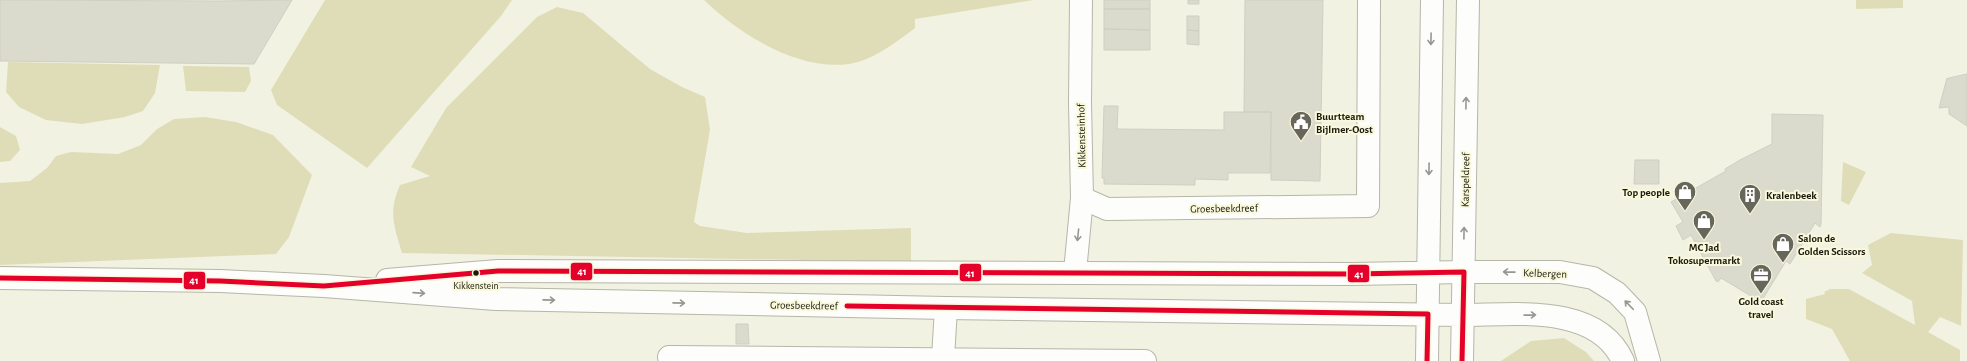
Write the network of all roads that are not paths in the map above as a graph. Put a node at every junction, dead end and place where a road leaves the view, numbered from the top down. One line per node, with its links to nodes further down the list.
1 (1081, 0): 5 (street, Kikkensteinhof)
2 (1369, 0): 5 (street, Groesbeekdreef)
3 (1432, 0): 8 (street, one-way to 8)
4 (1468, 0): 7 (street, Karspeldreef, one-way to 4)
5 (1082, 198): 6 (street, Kikkensteinhof, one-way to 6)
6 (1075, 272): 8 (street, Groesbeekdreef); 10 (street, Groesbeekdreef)
7 (1464, 272): 8 (street, Kelbergen); 13 (street, Karspeldreef); 20 (street, Kelbergen, one-way to 7)
8 (1428, 273): 12 (street)
9 (0, 278): 10 (street, Groesbeekdreef)
10 (324, 286): 11 (street, Groesbeekdreef, one-way to 11)
11 (946, 308): 12 (street, Groesbeekdreef); 15 (street)
12 (1428, 314): 13 (street, Groesbeekdreef); 17 (street)
13 (1463, 315): 18 (street, Karspeldreef); 19 (street, one-way to 19)
14 (669, 357): 15 (street)
15 (943, 358): 16 (street)
16 (1145, 361)
17 (1427, 361)
18 (1462, 361)
19 (1623, 361)
20 (1649, 361)

